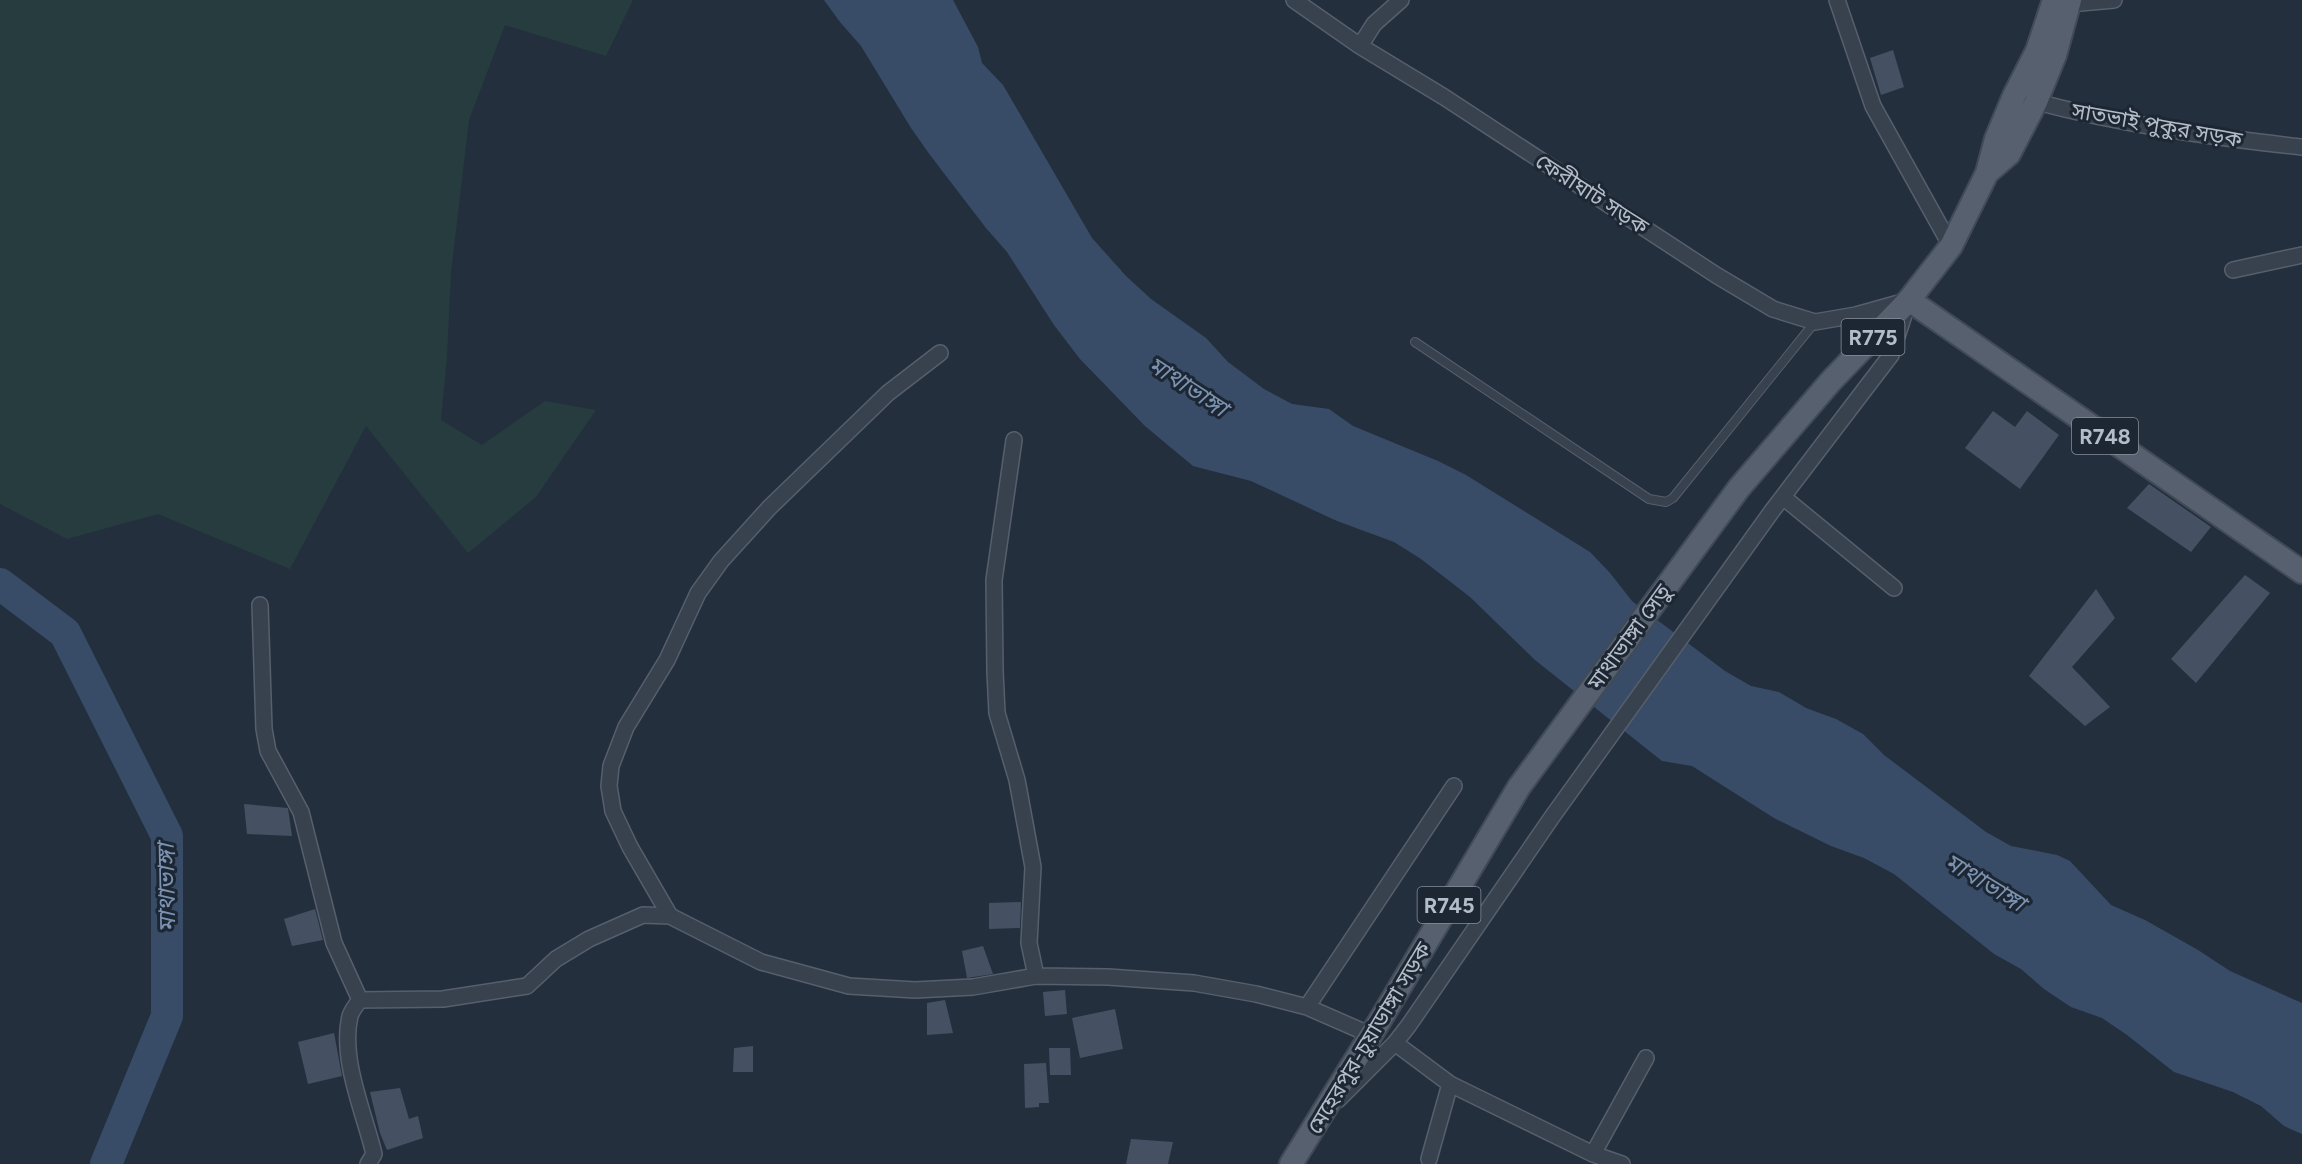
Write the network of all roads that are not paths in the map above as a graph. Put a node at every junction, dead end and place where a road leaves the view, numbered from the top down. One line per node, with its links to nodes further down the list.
1 (1294, 0): 6 (street, ফেরীঘাট সড়ক)
2 (1401, 0): 6 (street)
3 (1837, 0): 11 (street)
4 (2115, 0): 5 (street)
5 (2064, 1): 7 (main road, R775); 8 (main road, R775)
6 (1359, 46): 15 (street, ফেরীঘাট সড়ক)
7 (2014, 96): 8 (street, সাতভাই পুকুর সড়ক); 10 (main road, R775)
8 (2036, 102): 9 (street, সাতভাই পুকুর সড়ক); 10 (main road, R775)
9 (2302, 147)
10 (1987, 173): 11 (main road, R775)
11 (1951, 246): 14 (main road, R775)
12 (2302, 255): 13 (street)
13 (2233, 270)
14 (1909, 300): 15 (street, ফেরীঘাট সড়ক); 19 (street); 20 (main road, R748); 24 (main road, মাথাভাঙ্গা সেতু / R775)
15 (1815, 322): 16 (lane)
16 (1415, 342)
17 (940, 353): 25 (street)
18 (1014, 440): 26 (street)
19 (1783, 497): 21 (street); 30 (street)
20 (2302, 572)
21 (1894, 588)
22 (260, 604): 27 (street)
23 (1454, 786): 28 (street)
24 (1519, 787): 29 (main road, মেহেরপুর-চুয়াডাঙ্গা সড়ক / R745)
25 (670, 916): 26 (street); 27 (street)
26 (1036, 976): 28 (street)
27 (360, 1000): 36 (street)
28 (1307, 1006): 29 (street)
29 (1371, 1035): 33 (main road, মেহেরপুর-চুয়াডাঙ্গা সড়ক / R745)
30 (1395, 1043): 32 (street); 33 (street)
31 (1646, 1058): 34 (street)
32 (1450, 1084): 34 (street); 35 (street)
33 (1321, 1118): 37 (main road, মেহেরপুর-চুয়াডাঙ্গা সড়ক / R745)
34 (1593, 1154): 38 (street)
35 (1429, 1159)
36 (369, 1164)
37 (1291, 1164)
38 (1622, 1164)

